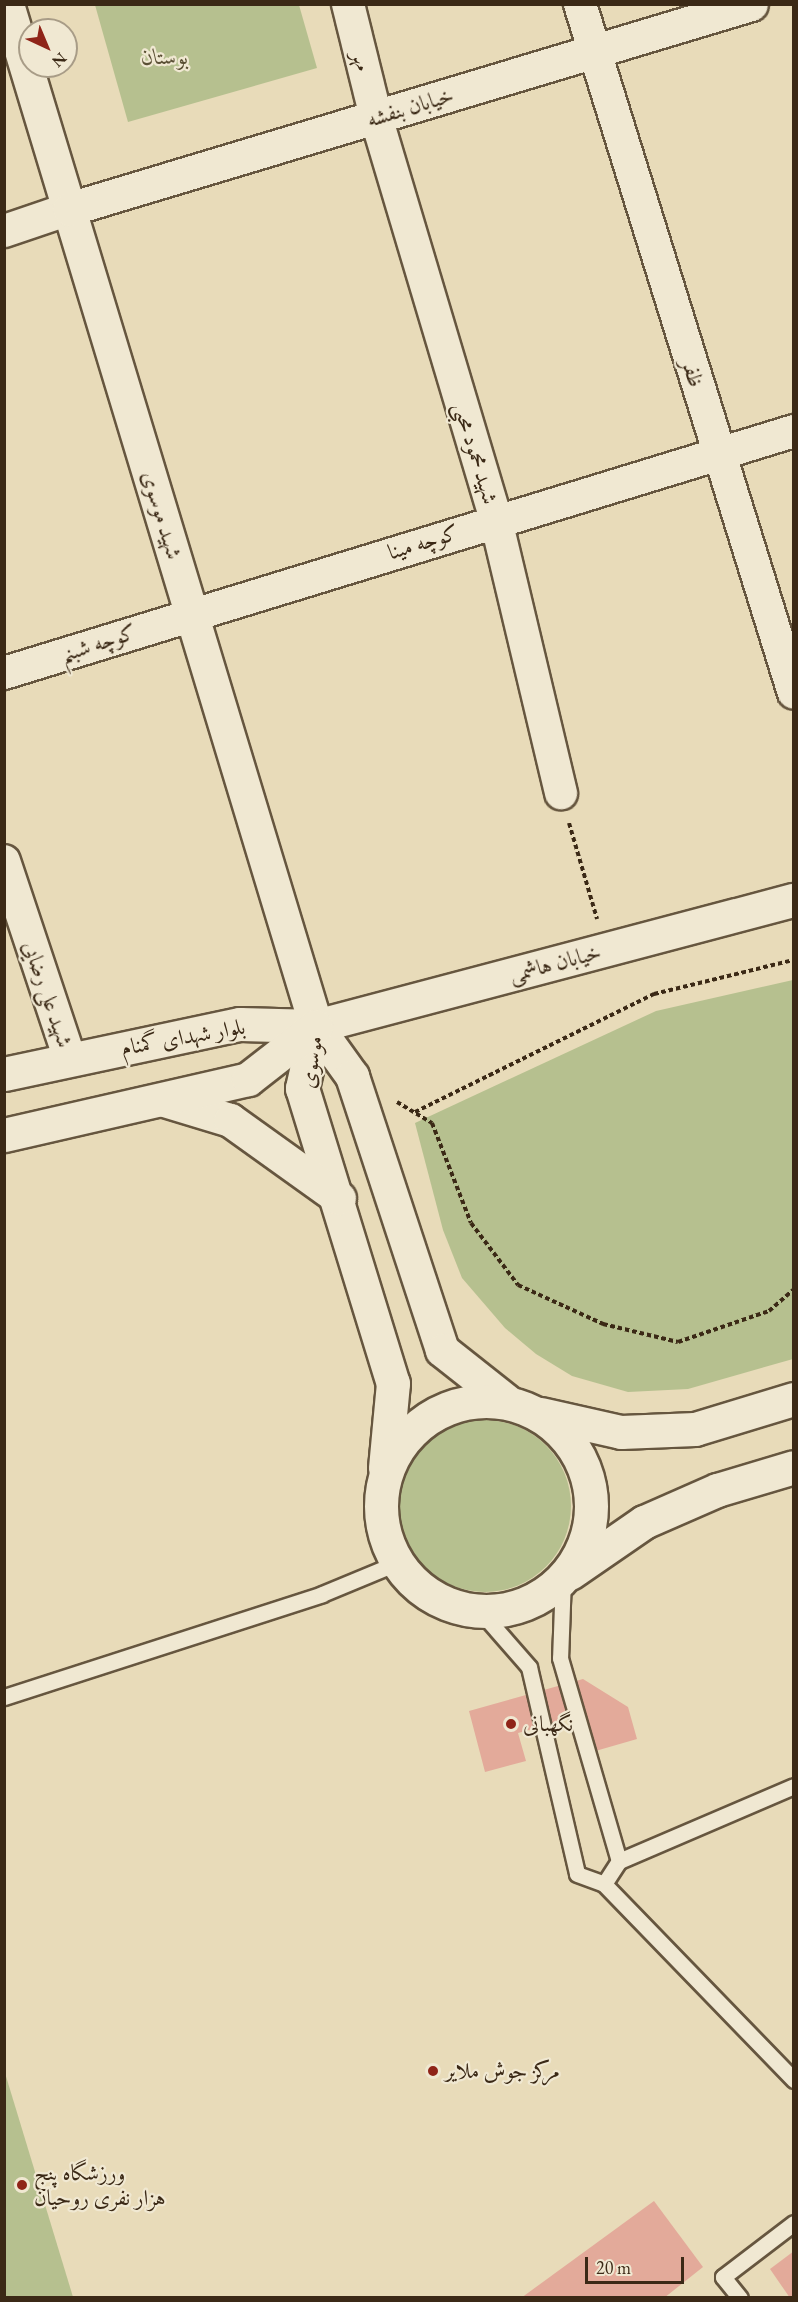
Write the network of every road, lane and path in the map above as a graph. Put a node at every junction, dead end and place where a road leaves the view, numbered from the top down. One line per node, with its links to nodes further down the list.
1 (7, 4): 7 (main road, شهید موسوی)
2 (348, 4): 6 (street, مهر)
3 (580, 4): 5 (street, ظفر)
4 (751, 4): 5 (main road, خیابان بنفشه)
5 (595, 51): 6 (main road, خیابان بنفشه); 10 (street, ظفر)
6 (376, 117): 7 (main road, خیابان بنفشه); 11 (street, شهید محمود محبی)
7 (69, 209): 8 (street); 12 (main road, شهید موسوی)
8 (4, 231)
9 (794, 431): 10 (street, کوچه مینا)
10 (718, 453): 11 (street, کوچه مینا); 14 (street, ظفر)
11 (496, 520): 12 (street, کوچه مینا); 15 (street, شهید محمود محبی)
12 (191, 614): 13 (street, کوچه شبنم); 20 (main road, شهید موسوی)
13 (4, 673)
14 (794, 693)
15 (561, 793): 18 (path)
16 (4, 861): 21 (street, شهید علی رضایی)
17 (794, 900): 18 (main road, خیابان هاشمی)
18 (605, 950): 20 (main road, خیابان هاشمی)
19 (794, 960): 25 (path)
20 (316, 1026): 21 (main road, بلوار شهدای گمنام); 23 (main road, موسوی); 24 (main road, بلوار شهدای گمنام); 27 (main road, موسوی)
21 (70, 1059): 22 (main road, بلوار شهدای گمنام)
22 (4, 1074)
23 (352, 1076): 25 (path); 30 (main road, موسوی)
24 (162, 1099): 26 (main road, بلوار شهدای گمنام); 27 (main road)
25 (414, 1112): 28 (path)
26 (4, 1135)
27 (339, 1198): 32 (main road, موسوی)
28 (794, 1289)
29 (794, 1399): 30 (main road)
30 (522, 1408): 32 (main road); 34 (main road)
31 (794, 1467): 34 (main road)
32 (383, 1484): 33 (main road)
33 (397, 1563): 35 (main road); 36 (lane)
34 (564, 1578): 35 (main road); 38 (lane)
35 (481, 1612): 39 (lane)
36 (4, 1697)
37 (794, 1786): 38 (lane)
38 (619, 1861): 39 (lane)
39 (604, 1884): 40 (lane)
40 (794, 2080)
41 (794, 2223): 42 (lane)
42 (740, 2298)

